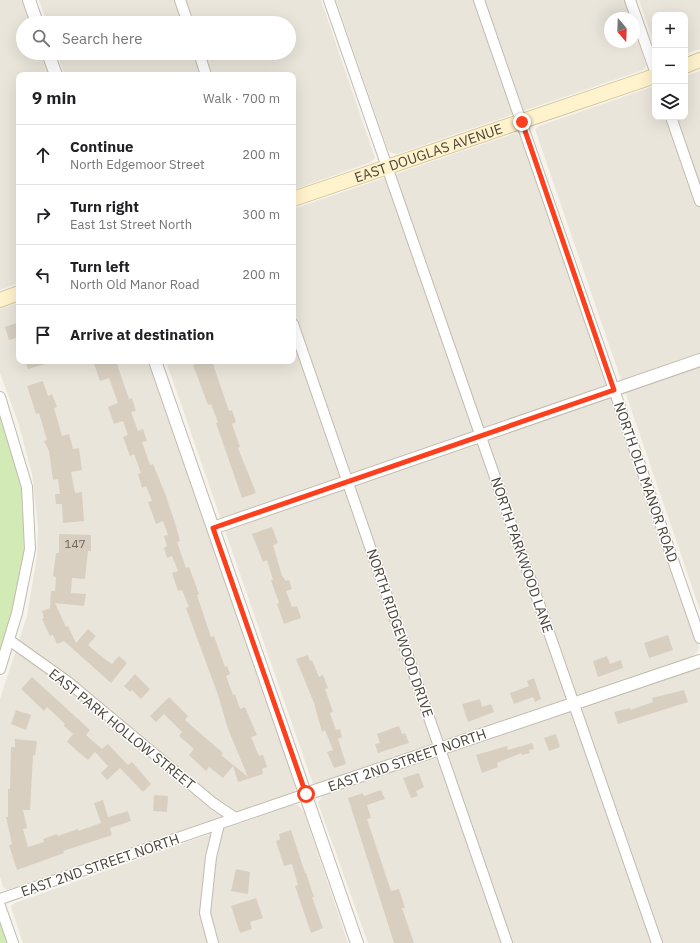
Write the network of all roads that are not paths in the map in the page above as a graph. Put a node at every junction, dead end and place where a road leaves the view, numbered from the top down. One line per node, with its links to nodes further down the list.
1 (29, 0): 6 (street)
2 (180, 0): 7 (street)
3 (329, 0): 18 (street, NORTH PARKWOOD LANE)
4 (479, 0): 17 (street, NORTH OLD MANOR ROAD)
5 (630, 0): 11 (street)
6 (35, 16)
7 (186, 16)
8 (51, 60): 13 (street)
9 (201, 60): 14 (street)
10 (700, 60): 12 (main road)
11 (652, 62)
12 (688, 65)
13 (55, 72)
14 (205, 72)
15 (652, 77): 17 (main road, EAST DOUGLAS AVENUE)
16 (672, 120): 20 (street)
17 (522, 122): 18 (main road, EAST DOUGLAS AVENUE); 26 (street, NORTH OLD MANOR ROAD)
18 (387, 167): 19 (main road, EAST DOUGLAS AVENUE); 28 (street, NORTH PARKWOOD LANE)
19 (296, 198)
20 (700, 201)
21 (16, 294): 22 (main road)
22 (0, 300)
23 (296, 333): 29 (street, NORTH RIDGEWOOD DRIVE)
24 (700, 360): 26 (street)
25 (156, 364): 30 (street)
26 (614, 390): 28 (street); 31 (street, NORTH OLD MANOR ROAD)
27 (0, 396): 32 (street)
28 (481, 436): 29 (street); 35 (street, NORTH PARKWOOD LANE)
29 (347, 482): 30 (street); 36 (street, NORTH RIDGEWOOD DRIVE)
30 (213, 528): 37 (street)
31 (700, 638)
32 (9, 640): 34 (street); 38 (street, EAST PARK HOLLOW STREET)
33 (700, 661): 35 (street, EAST 2ND STREET NORTH)
34 (0, 669)
35 (574, 704): 36 (street, EAST 2ND STREET NORTH); 46 (street, NORTH PARKWOOD LANE)
36 (439, 749): 37 (street, EAST 2ND STREET NORTH); 45 (street, NORTH RIDGEWOOD DRIVE)
37 (306, 794): 38 (street, EAST 2ND STREET NORTH); 44 (street)
38 (235, 818): 39 (street, EAST 2ND STREET NORTH)
39 (219, 824): 40 (street, EAST 2ND STREET NORTH); 43 (street)
40 (0, 899)
41 (0, 906): 42 (street)
42 (13, 943)
43 (213, 943)
44 (358, 943)
45 (507, 943)
46 (657, 943)

